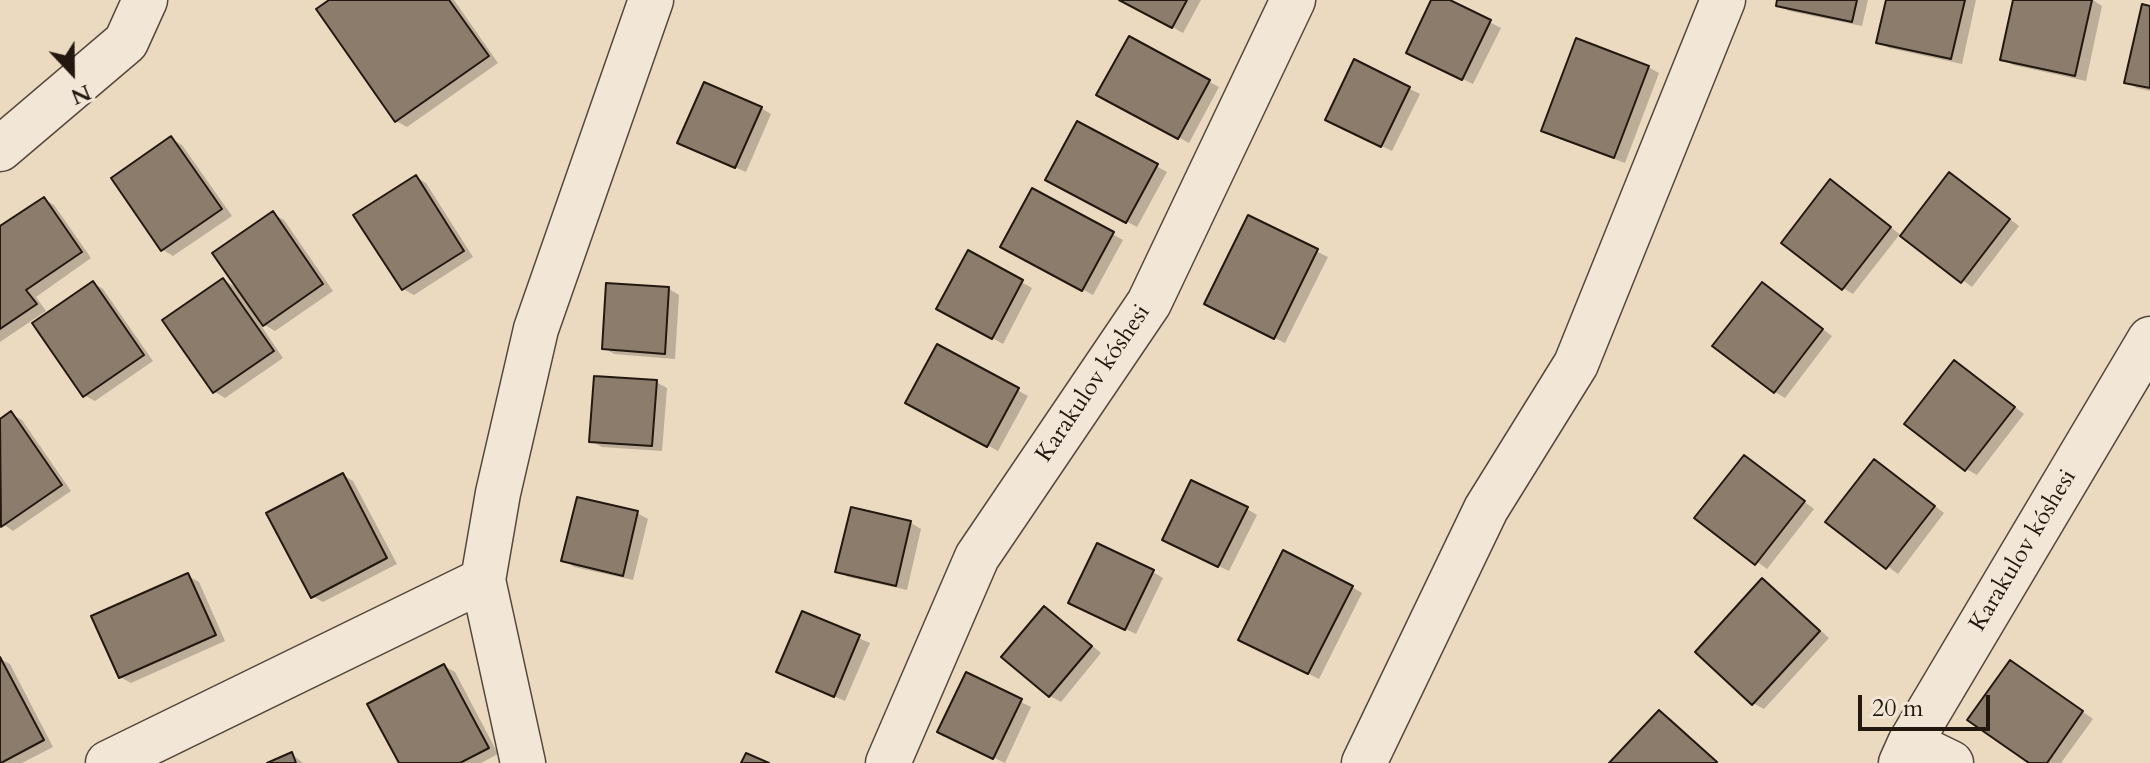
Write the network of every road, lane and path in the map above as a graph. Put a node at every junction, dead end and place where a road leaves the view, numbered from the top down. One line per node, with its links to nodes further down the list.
1 (145, 0): 5 (street)
2 (651, 0): 7 (street)
3 (1293, 0): 11 (street, Karakulov kóshesi)
4 (1723, 0): 12 (street)
5 (0, 149)
6 (2150, 339): 8 (street, Karakulov kóshesi)
7 (483, 580): 9 (street); 10 (street)
8 (1905, 753): 13 (street)
9 (108, 763)
10 (523, 763)
11 (888, 763)
12 (1364, 763)
13 (1951, 763)

